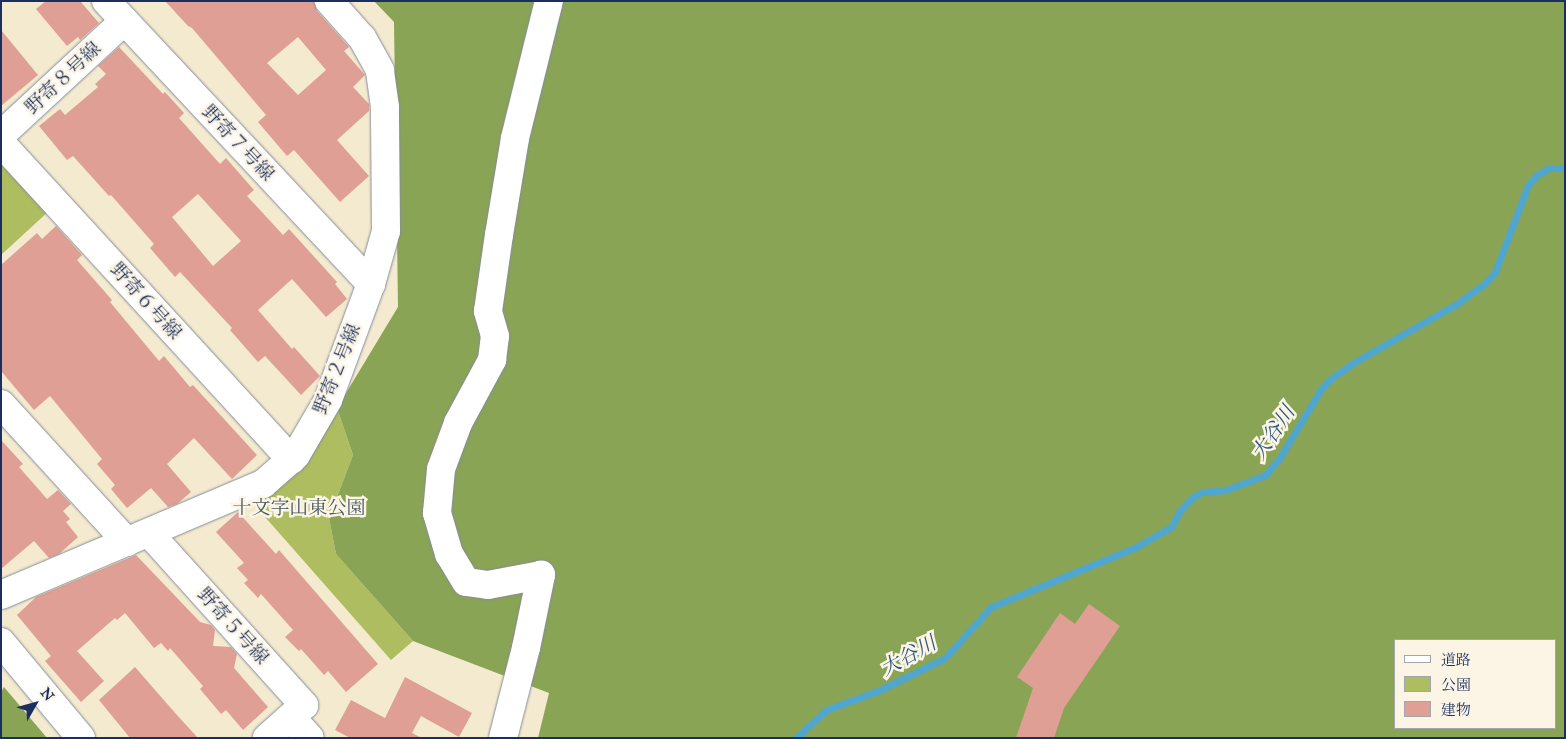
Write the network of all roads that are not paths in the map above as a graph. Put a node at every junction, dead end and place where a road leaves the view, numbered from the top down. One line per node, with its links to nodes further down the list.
1 (106, 1): 4 (street, 野寄７号線)
2 (329, 1): 7 (street, 野寄２号線)
3 (549, 1): 17 (street)
4 (124, 21): 5 (street, 野寄８号線); 7 (street, 野寄７号線)
5 (1, 135)
6 (1, 143): 9 (street, 野寄６号線)
7 (371, 284): 9 (street, 野寄２号線)
8 (1, 404): 10 (street, 野寄５号線)
9 (291, 460): 10 (street, 野寄２号線)
10 (138, 537): 11 (street, 野寄２号線); 13 (street, 野寄５号線)
11 (1, 594)
12 (1, 642): 14 (street)
13 (291, 717): 15 (street); 16 (street)
14 (81, 738)
15 (266, 738)
16 (310, 738)
17 (503, 738)

